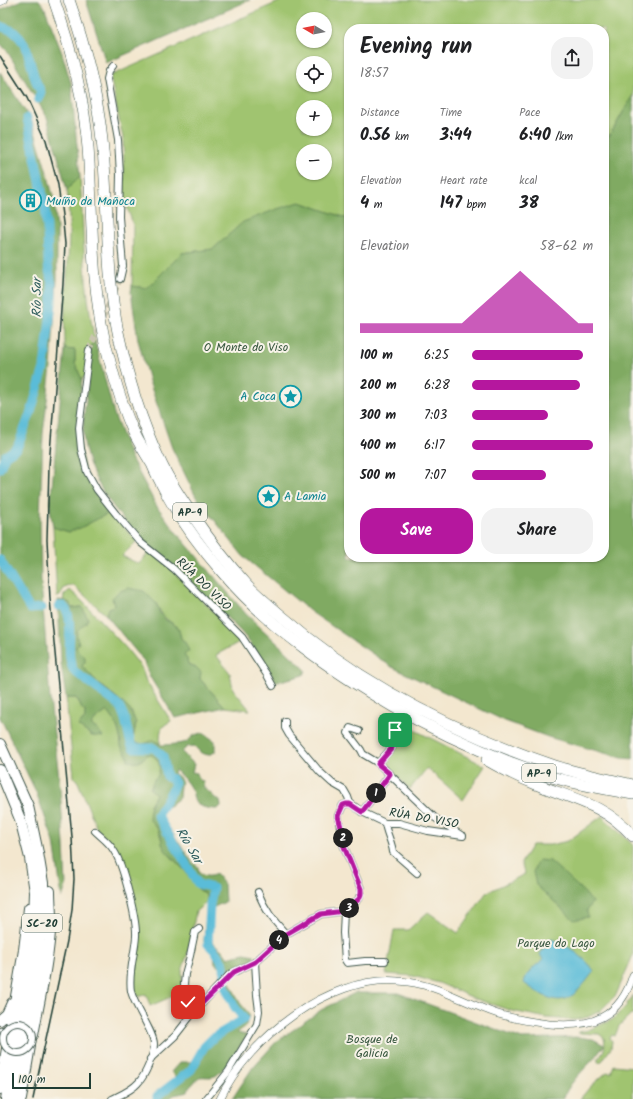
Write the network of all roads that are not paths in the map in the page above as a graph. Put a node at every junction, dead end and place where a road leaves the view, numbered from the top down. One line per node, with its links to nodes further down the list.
1 (4, 0): 4 (street)
2 (54, 0): 12 (highway, AP-9)
3 (69, 0): 17 (highway, AP-9)
4 (0, 2)
5 (113, 66): 6 (street)
6 (120, 279)
7 (89, 350): 8 (street, RÚA DO VISO)
8 (273, 686)
9 (284, 721): 19 (street, RÚA DO VISO)
10 (400, 724): 14 (street)
11 (359, 731): 14 (street)
12 (449, 737): 18 (highway, AP-9); 24 (highway)
13 (0, 744): 20 (highway, SC-20)
14 (378, 764): 16 (street)
15 (0, 770): 25 (highway, SC-20)
16 (390, 774): 21 (street); 22 (street, RÚA DO VISO)
17 (633, 785)
18 (633, 794)
19 (350, 804): 21 (street, RÚA DO VISO); 28 (street)
20 (28, 806): 39 (highway); 46 (highway, SC-20)
21 (362, 812): 22 (street, RÚA DO VISO)
22 (384, 823): 26 (street)
23 (95, 831): 42 (street)
24 (633, 836)
25 (30, 858): 34 (highway); 45 (highway, SC-20)
26 (417, 873)
27 (258, 892): 30 (street)
28 (344, 911): 30 (street); 31 (street)
29 (199, 929): 35 (street)
30 (286, 934): 32 (street)
31 (385, 961)
32 (255, 962): 35 (street); 48 (street)
33 (633, 975): 49 (street)
34 (16, 996): 36 (highway); 43 (highway)
35 (192, 1013): 42 (street)
36 (0, 1020)
37 (8, 1028): 38 (street, bridge); 39 (street, bridge); 40 (street, bridge)
38 (0, 1031)
39 (33, 1035): 41 (street, bridge)
40 (2, 1042): 41 (street, bridge)
41 (30, 1046): 47 (highway)
42 (150, 1059): 44 (street)
43 (0, 1080)
44 (116, 1098)
45 (6, 1099)
46 (14, 1099)
47 (21, 1099)
48 (206, 1099)
49 (220, 1099)

